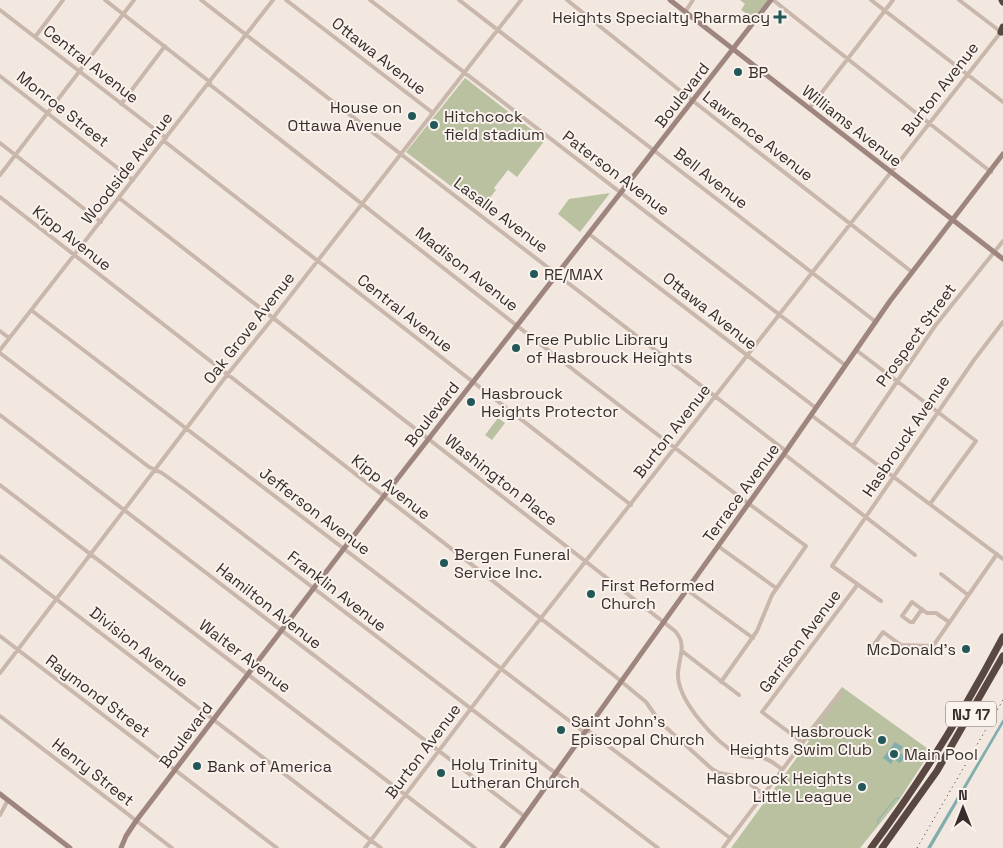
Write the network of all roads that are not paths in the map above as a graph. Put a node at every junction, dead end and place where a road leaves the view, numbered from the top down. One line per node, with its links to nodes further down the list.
1 (63, 0): 24 (street)
2 (105, 0): 20 (street, Madison Avenue)
3 (134, 0): 20 (street)
4 (200, 0): 23 (street, Lasalle Avenue)
5 (273, 0): 23 (street, Woodside Avenue)
6 (286, 0): 38 (street, Ottawa Avenue)
7 (370, 0): 29 (street, Paterson Avenue)
8 (459, 0): 21 (street, Bell Avenue)
9 (521, 0): 21 (street, Oak Grove Avenue)
10 (567, 0): 33 (street, Lawrence Avenue)
11 (670, 0): 19 (street, Williams Avenue)
12 (693, 0): 19 (street)
13 (772, 0): 26 (street, Boulevard); 27 (street)
14 (872, 0): 18 (street)
15 (894, 0): 18 (street)
16 (959, 0): 22 (street)
17 (0, 10): 24 (street, Central Avenue)
18 (885, 11): 27 (street); 30 (street)
19 (685, 12): 26 (street, Williams Avenue)
20 (124, 14): 25 (street, Madison Avenue); 28 (street)
21 (497, 30): 29 (street, Oak Grove Avenue); 42 (street, Bell Avenue)
22 (1002, 30): 30 (street, Burton Avenue)
23 (246, 35): 32 (street, Woodside Avenue); 43 (street, Lasalle Avenue)
24 (35, 37): 28 (street, Central Avenue)
25 (165, 46): 32 (street, Madison Avenue); 35 (street)
26 (733, 49): 33 (street, Boulevard); 36 (street, Williams Avenue)
27 (848, 59): 36 (street); 39 (street)
28 (80, 72): 35 (street, Central Avenue); 37 (street)
29 (464, 73): 38 (street, Oak Grove Avenue); 50 (street, Paterson Avenue)
30 (967, 74): 34 (street); 39 (street, Burton Avenue)
31 (0, 76): 37 (street, Monroe Street)
32 (209, 83): 40 (street, Woodside Avenue); 53 (street, Madison Avenue)
33 (693, 101): 42 (street, Boulevard); 56 (street, Lawrence Avenue)
34 (1003, 102)
35 (121, 104): 40 (street, Central Avenue)
36 (809, 109): 46 (street, Williams Avenue)
37 (48, 113): 45 (street); 49 (street, Monroe Street)
38 (433, 113): 43 (street, Oak Grove Avenue)
39 (929, 122): 46 (street, Burton Avenue); 47 (street)
40 (165, 140): 49 (street, Woodside Avenue); 62 (street, Central Avenue)
41 (0, 142): 45 (street)
42 (654, 150): 50 (street, Boulevard); 63 (street, Bell Avenue)
43 (401, 154): 53 (street, Oak Grove Avenue); 65 (street, Lasalle Avenue)
44 (1003, 154): 47 (street, Terrace Avenue)
45 (16, 155): 48 (street); 55 (street)
46 (890, 172): 54 (street, Williams Avenue); 56 (street, Burton Avenue)
47 (991, 172): 54 (street, Terrace Avenue)
48 (0, 175)
49 (133, 180): 52 (street, Woodside Avenue)
50 (621, 192): 57 (street, Boulevard); 67 (street, Paterson Avenue)
51 (0, 197): 60 (street, Kipp Avenue)
52 (119, 198): 55 (street, Woodside Avenue); 68 (street, Washington Place)
53 (362, 203): 62 (street, Oak Grove Avenue); 71 (street, Madison Avenue)
54 (953, 220): 59 (street, Williams Avenue); 64 (street, Terrace Avenue)
55 (101, 222): 60 (street, Woodside Avenue)
56 (850, 223): 63 (street, Burton Avenue); 64 (street, Lawrence Avenue)
57 (589, 234): 65 (street, Boulevard); 76 (street, Ottawa Avenue)
58 (1003, 241): 59 (street, Prospect Street)
59 (994, 252): 61 (street, Williams Avenue); 79 (street, Prospect Street)
60 (75, 255): 66 (street, Woodside Avenue); 78 (street, Kipp Avenue)
61 (1003, 259)
62 (317, 261): 68 (street, Oak Grove Avenue); 80 (street, Central Avenue)
63 (812, 272): 67 (street, Burton Avenue); 69 (street, Bell Avenue)
64 (912, 272): 69 (street, Terrace Avenue)
65 (558, 274): 71 (street, Boulevard); 81 (street, Lasalle Avenue)
66 (31, 310): 73 (street, Woodside Avenue); 86 (street, Jefferson Avenue)
67 (779, 314): 76 (street, Burton Avenue); 77 (street, Paterson Avenue)
68 (273, 318): 78 (street, Oak Grove Avenue); 87 (street, Washington Place)
69 (876, 322): 74 (street, Terrace Avenue)
70 (1003, 322): 83 (street, Hasbrouck Avenue)
71 (518, 325): 80 (street, Boulevard); 89 (street, Madison Avenue)
72 (0, 331): 73 (street)
73 (9, 338): 75 (street, Woodside Avenue)
74 (856, 350): 77 (street, Terrace Avenue); 79 (street)
75 (0, 351): 91 (street, Franklin Avenue)
76 (747, 355): 81 (street, Burton Avenue); 82 (street, Ottawa Avenue)
77 (845, 365): 82 (street, Terrace Avenue)
78 (227, 375): 86 (street, Oak Grove Avenue); 94 (street, Kipp Avenue)
79 (897, 381): 83 (street); 88 (street, Prospect Street)
80 (473, 382): 87 (street, Boulevard); 97 (street, Central Avenue)
81 (715, 396): 89 (street, Burton Avenue); 90 (street, Lasalle Avenue)
82 (816, 408): 85 (street, Terrace Avenue)
83 (938, 412): 92 (street, Hasbrouck Avenue); 96 (street)
84 (0, 415): 98 (street, Hamilton Avenue)
85 (811, 415): 88 (street); 90 (street, Terrace Avenue)
86 (186, 428): 91 (street, Oak Grove Avenue); 101 (street, Jefferson Avenue)
87 (428, 439): 94 (street, Boulevard); 107 (street, Washington Place)
88 (853, 446): 92 (street)
89 (675, 447): 95 (street, Madison Avenue); 97 (street, Burton Avenue)
90 (785, 452): 95 (street, Terrace Avenue); 99 (street, Lasalle Avenue)
91 (156, 469): 98 (street, Oak Grove Avenue); 111 (street, Franklin Avenue)
92 (893, 477): 96 (street); 99 (street, Hasbrouck Avenue)
93 (0, 485): 102 (street, Walter Avenue)
94 (384, 496): 101 (street, Boulevard); 117 (street, Kipp Avenue)
95 (748, 504): 100 (street, Terrace Avenue); 110 (street, Madison Avenue)
96 (930, 504): 103 (street)
97 (631, 505): 107 (street, Burton Avenue)
98 (124, 510): 102 (street, Oak Grove Avenue); 120 (street, Hamilton Avenue)
99 (866, 517): 104 (street, Lasalle Avenue); 109 (street, Hasbrouck Avenue)
100 (718, 546): 110 (street); 112 (street, Terrace Avenue)
101 (344, 549): 111 (street, Boulevard); 128 (street, Jefferson Avenue)
102 (91, 554): 114 (street, Oak Grove Avenue); 130 (street, Walter Avenue)
103 (996, 554): 106 (street); 113 (street)
104 (915, 555)
105 (0, 556): 114 (street, Division Avenue)
106 (1003, 559)
107 (586, 562): 117 (street, Burton Avenue); 118 (street, Washington Place)
108 (941, 574): 113 (street)
109 (858, 584): 115 (street); 139 (street, Garrison Avenue)
110 (776, 588): 123 (street)
111 (314, 589): 120 (street, Boulevard); 135 (street, Franklin Avenue)
112 (687, 590): 118 (street, Terrace Avenue); 123 (street)
113 (968, 595): 119 (street)
114 (56, 599): 124 (street, Oak Grove Avenue); 137 (street, Division Avenue)
115 (881, 601)
116 (922, 609): 116 (street); 119 (street)
117 (544, 621): 128 (street, Burton Avenue); 131 (street, Kipp Avenue)
118 (663, 622): 125 (street, Washington Place); 131 (street, Terrace Avenue)
119 (949, 622): 126 (street)
120 (281, 630): 130 (street, Boulevard); 140 (street, Hamilton Avenue)
121 (0, 636): 124 (street, Raymond Street)
122 (1003, 637): 163 (highway, NJ 17)
123 (753, 638): 132 (street)
124 (18, 650): 129 (street, Oak Grove Avenue); 142 (street, Raymond Street)
125 (682, 652): 132 (street); 141 (street)
126 (868, 653)
127 (1003, 656): 164 (highway, NJ 17)
128 (501, 669): 135 (street, Burton Avenue); 138 (street, Jefferson Avenue)
129 (0, 673)
130 (248, 674): 137 (street, Boulevard); 146 (street, Walter Avenue)
131 (620, 681): 138 (street, Terrace Avenue); 145 (street, Kipp Avenue)
132 (721, 682): 134 (street)
133 (841, 692): 139 (street)
134 (739, 695)
135 (471, 708): 140 (street, Burton Avenue); 143 (street, Franklin Avenue)
136 (0, 716): 150 (street, Henry Street)
137 (213, 720): 142 (street, Boulevard); 152 (street, Division Avenue)
138 (585, 731): 143 (street, Terrace Avenue); 151 (street, Jefferson Avenue)
139 (802, 742): 141 (street)
140 (439, 751): 146 (street, Burton Avenue); 149 (street, Hamilton Avenue)
141 (782, 769): 145 (street)
142 (175, 770): 150 (street, Boulevard); 156 (street, Raymond Street)
143 (555, 772): 149 (street, Terrace Avenue); 161 (street, Franklin Avenue)
144 (0, 794): 147 (street)
145 (764, 794): 151 (street)
146 (405, 795): 152 (street, Burton Avenue); 159 (street, Walter Avenue)
147 (8, 800): 148 (street); 153 (street)
148 (0, 815)
149 (524, 816): 160 (street, Terrace Avenue)
150 (136, 820): 154 (street, Boulevard); 155 (street, Henry Street)
151 (730, 838): 162 (street)
152 (371, 840): 157 (street, Burton Avenue); 158 (street, Division Avenue)
153 (70, 848)
154 (121, 848)
155 (172, 848)
156 (276, 848)
157 (365, 848)
158 (381, 848)
159 (475, 848)
160 (502, 848)
161 (658, 848)
162 (723, 848)
163 (871, 848)
164 (882, 848)

